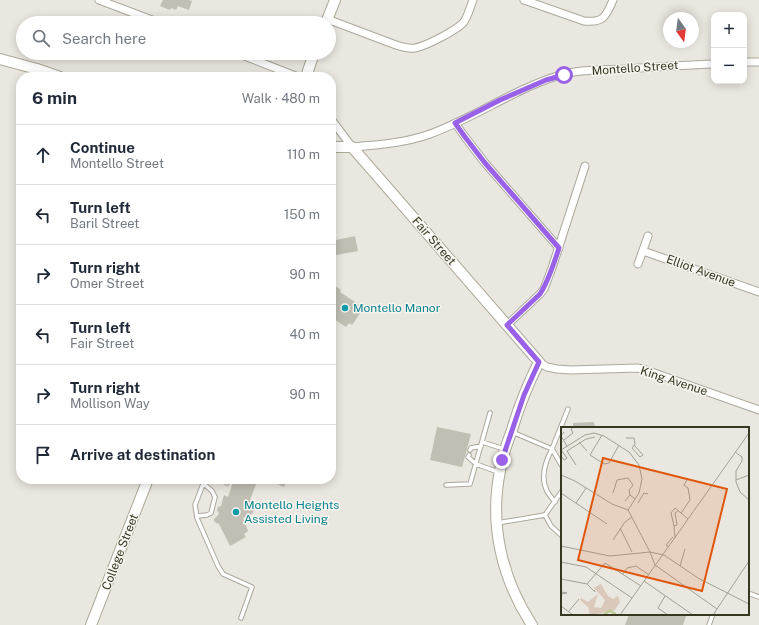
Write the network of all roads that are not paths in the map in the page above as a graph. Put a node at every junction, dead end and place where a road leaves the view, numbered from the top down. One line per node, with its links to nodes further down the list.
1 (99, 0): 6 (street)
2 (335, 0): 7 (main road)
3 (473, 0): 8 (street)
4 (524, 0): 5 (street)
5 (613, 0)
6 (141, 16)
7 (328, 16)
8 (336, 24)
9 (0, 59): 15 (main road)
10 (255, 60): 16 (street)
11 (312, 60): 17 (main road)
12 (747, 62): 13 (street)
13 (759, 62)
14 (711, 64): 18 (street, Montello Street)
15 (46, 72)
16 (285, 72)
17 (308, 72)
18 (455, 123): 21 (street, Montello Street); 24 (street)
19 (336, 126): 21 (street, Fair Street)
20 (336, 147): 21 (main road, Montello Street)
21 (352, 147): 28 (main road, Fair Street)
22 (586, 166): 24 (street)
23 (648, 236): 25 (street)
24 (559, 248): 28 (street)
25 (643, 251): 26 (street); 27 (street, Elliot Avenue)
26 (638, 264)
27 (759, 292)
28 (507, 325): 29 (main road, Fair Street)
29 (539, 362): 31 (street, King Avenue); 33 (main road)
30 (568, 409): 36 (lane)
31 (759, 410)
32 (490, 413): 34 (lane)
33 (511, 432): 35 (main road); 36 (lane)
34 (482, 444): 35 (lane); 37 (lane); 39 (lane)
35 (505, 449): 41 (main road)
36 (552, 449): 40 (lane); 46 (lane)
37 (470, 450)
38 (469, 455): 39 (lane)
39 (476, 464): 41 (lane); 44 (lane)
40 (561, 464)
41 (500, 473): 49 (main road)
42 (146, 484): 55 (main road, College Street)
43 (204, 484): 48 (lane); 48 (lane)
44 (446, 484)
45 (561, 493): 46 (lane)
46 (554, 502): 47 (lane)
47 (545, 515): 49 (lane); 50 (lane)
48 (197, 516): 54 (lane)
49 (497, 523): 56 (main road)
50 (561, 535)
51 (749, 593): 52 (lane)
52 (759, 597)
53 (713, 615): 57 (lane)
54 (241, 618)
55 (92, 625)
56 (532, 625)
57 (709, 625)

